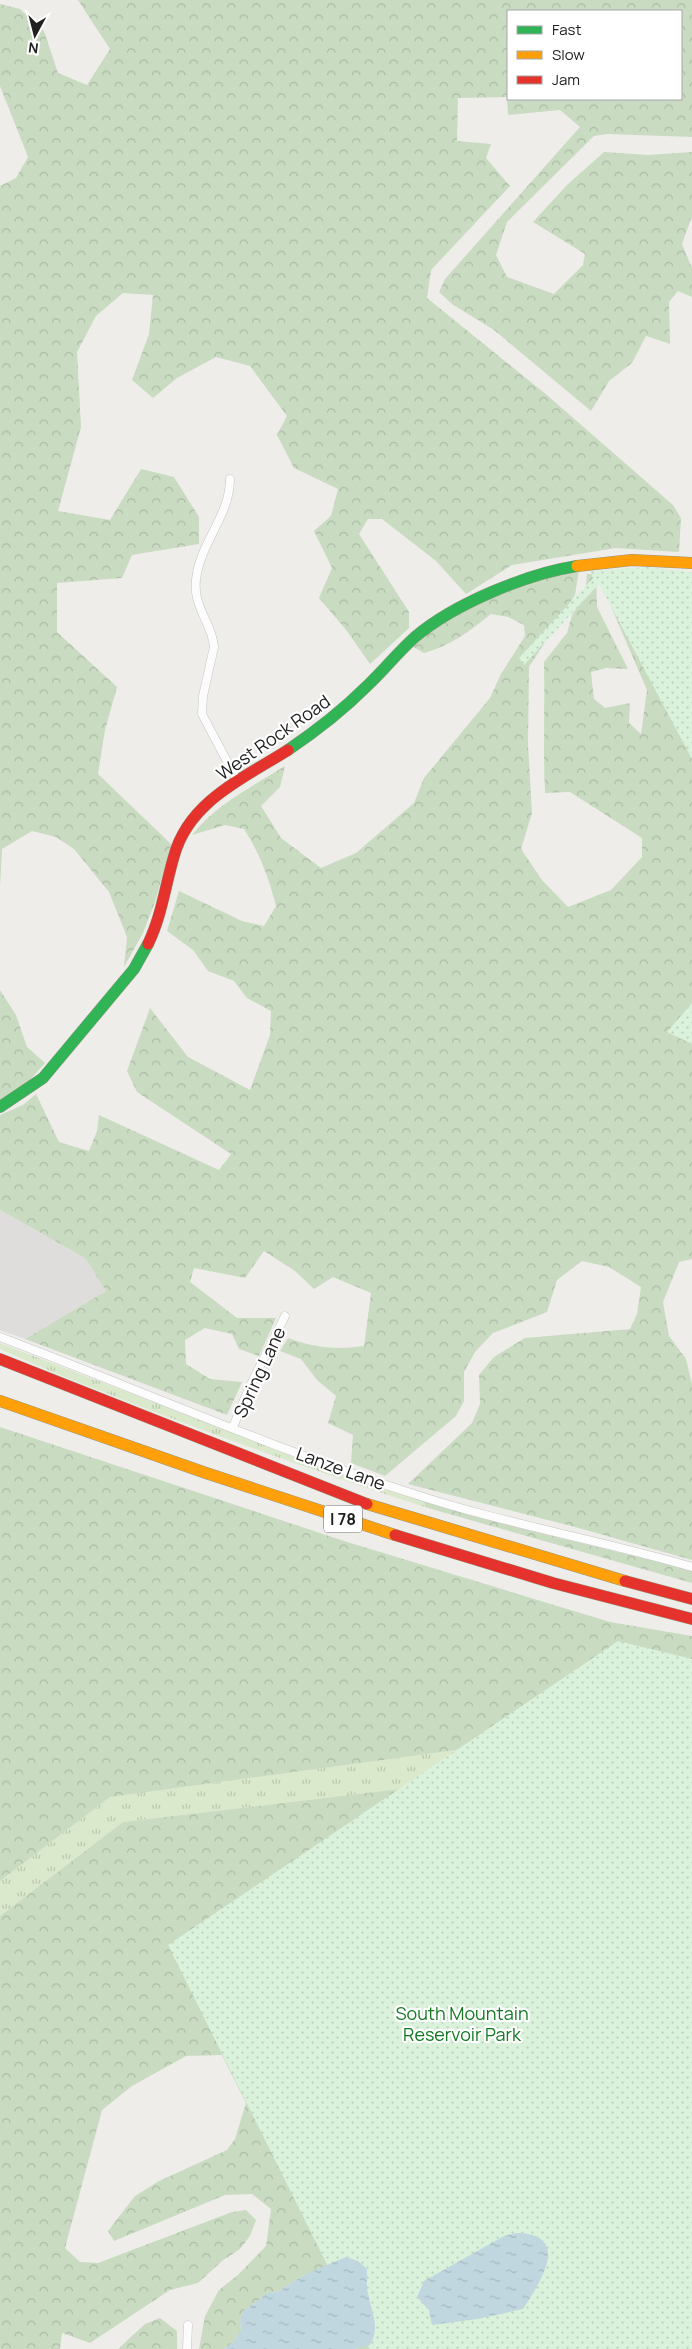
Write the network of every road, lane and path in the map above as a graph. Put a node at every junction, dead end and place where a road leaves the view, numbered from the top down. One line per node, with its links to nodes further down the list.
1 (230, 479): 3 (street)
2 (692, 563): 3 (main road, West Rock Road)
3 (238, 782): 4 (main road, West Rock Road)
4 (0, 1107)
5 (284, 1316): 11 (street, Spring Lane)
6 (0, 1337): 11 (street, Lanze Lane)
7 (0, 1359): 12 (main road)
8 (0, 1366): 12 (main road, I 78)
9 (0, 1401): 13 (main road, I 78)
10 (0, 1405): 13 (main road)
11 (233, 1428): 14 (street, Lanze Lane)
12 (196, 1437): 15 (main road, I 78)
13 (149, 1454): 16 (main road, I 78)
14 (692, 1567)
15 (692, 1599)
16 (692, 1619)
17 (188, 2325): 18 (street)
18 (187, 2349)

